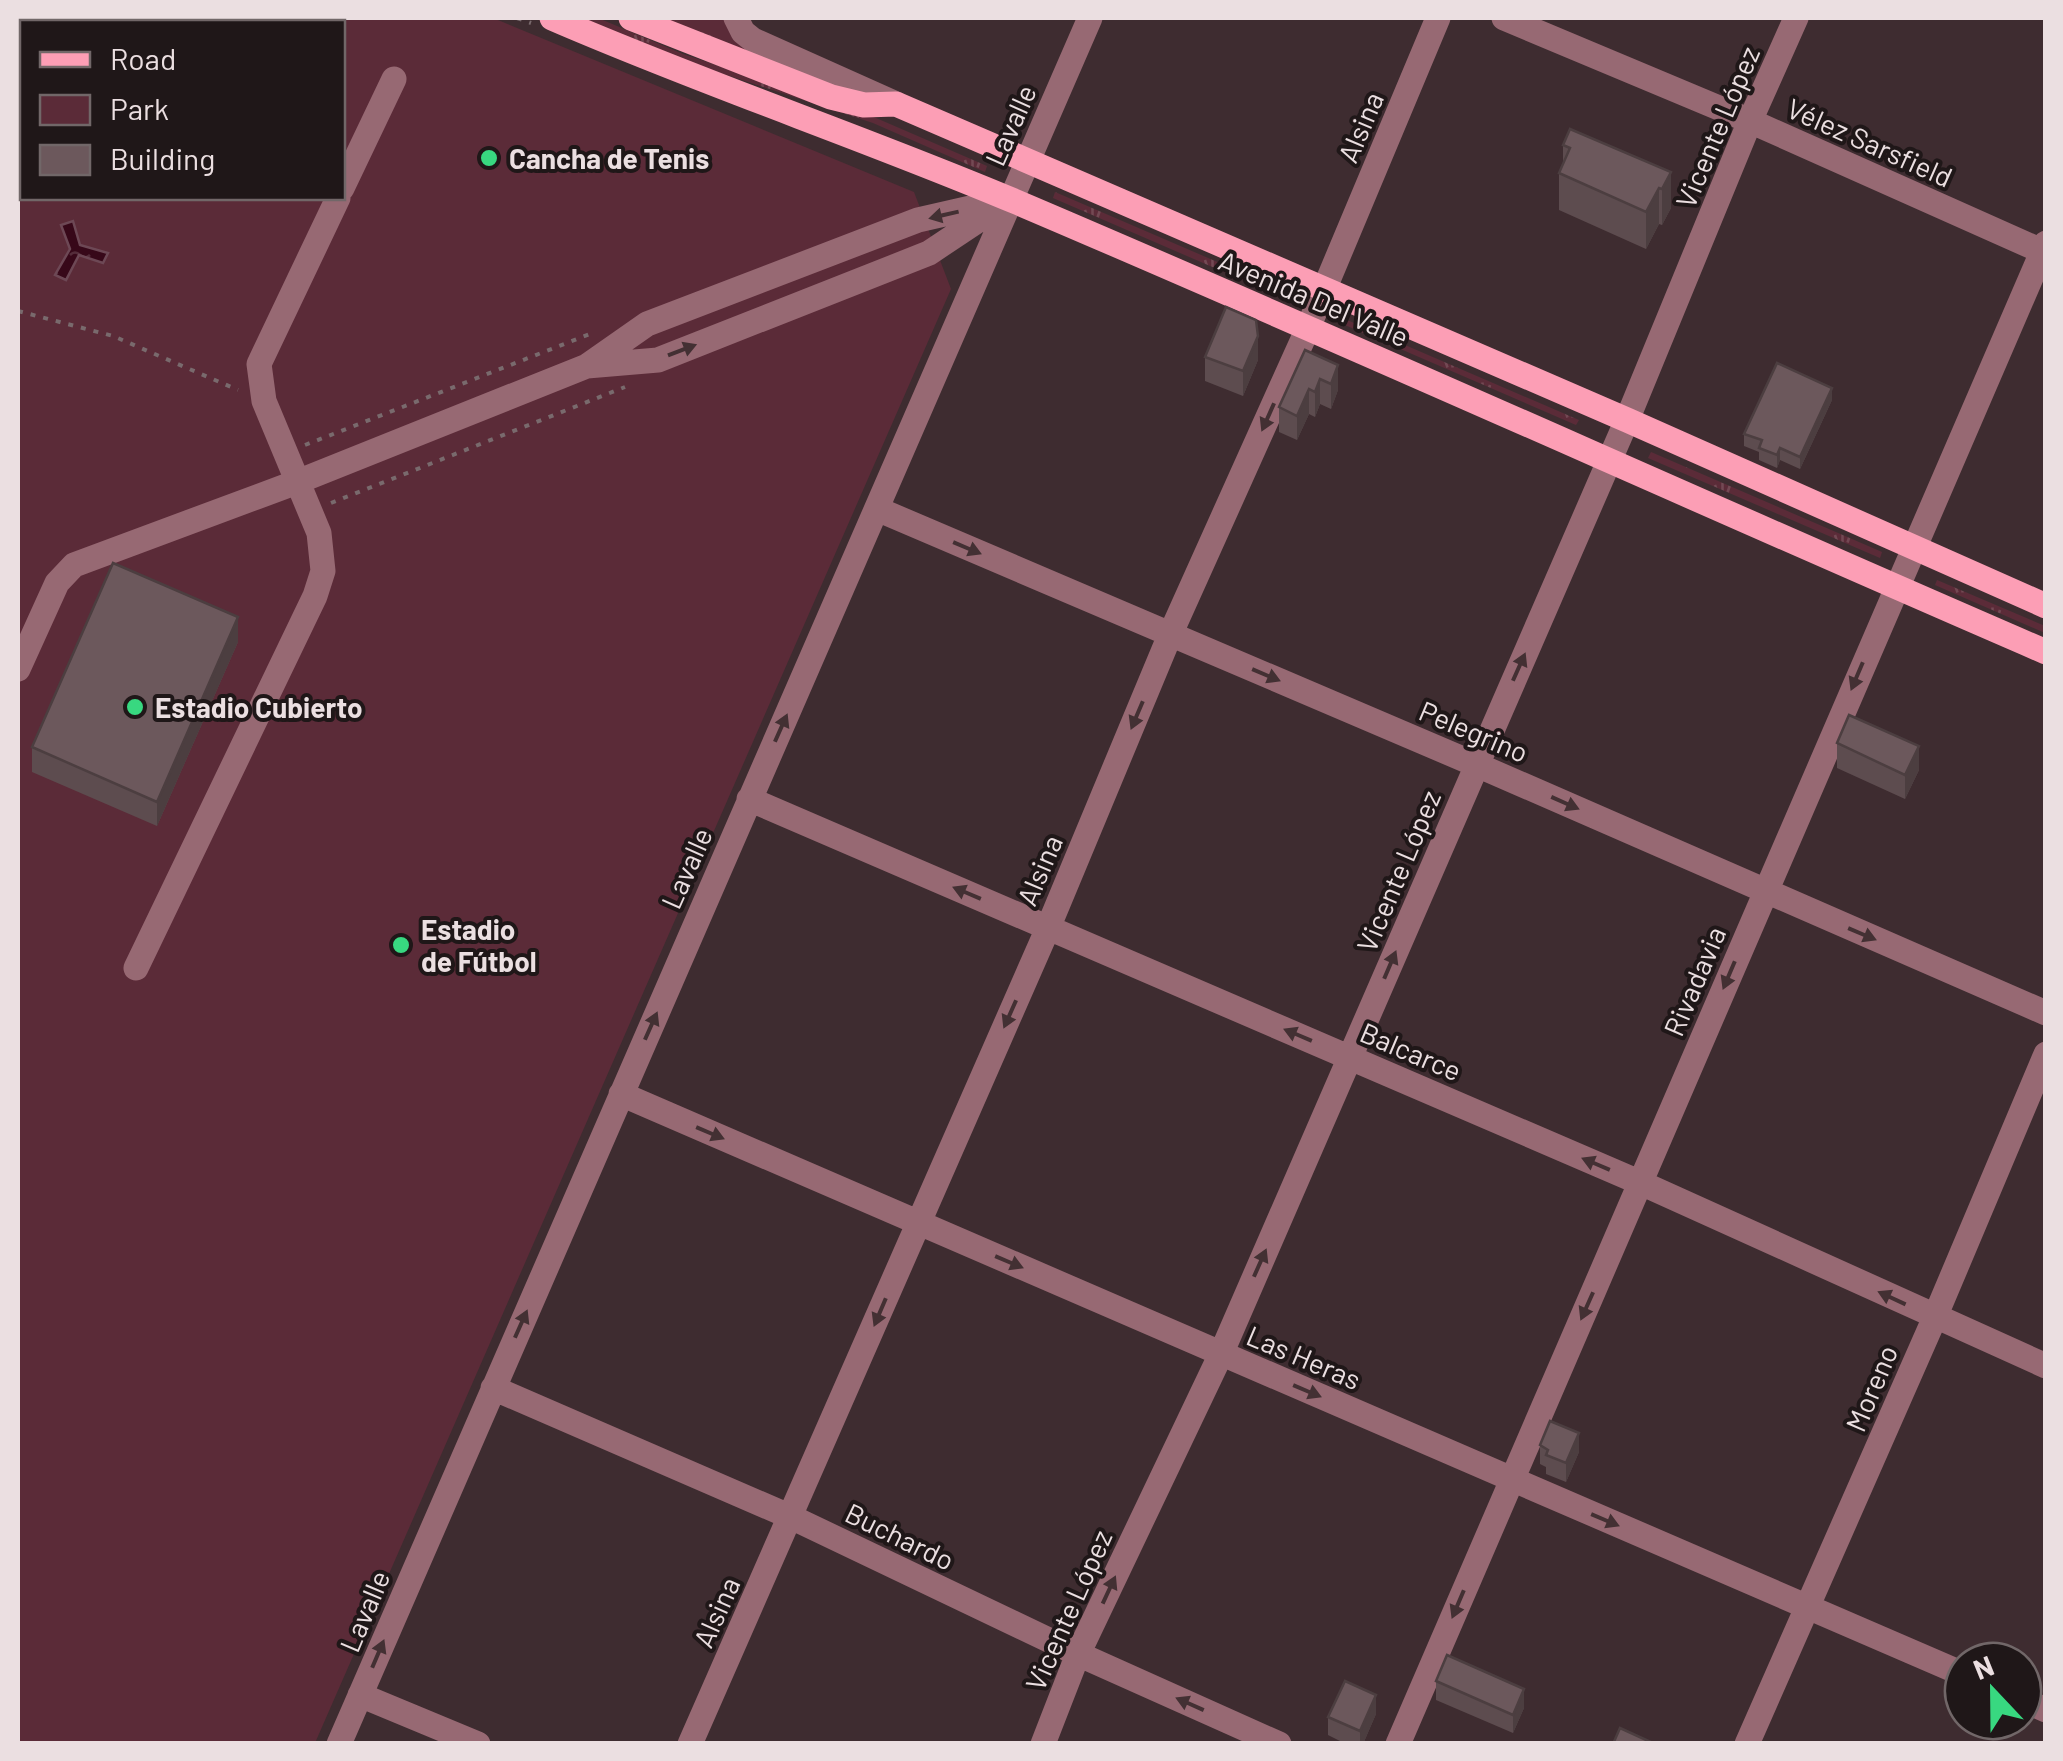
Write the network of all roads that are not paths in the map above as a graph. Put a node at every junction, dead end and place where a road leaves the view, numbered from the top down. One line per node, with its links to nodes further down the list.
1 (552, 18): 13 (main road, Avenida Del Valle)
2 (631, 18): 9 (main road, Avenida Del Valle)
3 (736, 18): 9 (street)
4 (1090, 18): 11 (street, Lavalle)
5 (1438, 18): 16 (street, Alsina)
6 (1504, 18): 10 (street, Vélez Sarsfield)
7 (1796, 18): 10 (street, Vicente López)
8 (394, 79): 12 (street)
9 (896, 104): 11 (main road, Avenida Del Valle)
10 (1750, 121): 15 (street, Vélez Sarsfield); 19 (street, Vicente López)
11 (1027, 160): 13 (street, Lavalle); 16 (main road, Avenida Del Valle)
12 (345, 182)
13 (1010, 199): 17 (main road, Avenida Del Valle); 18 (street, one-way to 18); 18 (street, one-way to 13); 22 (street, Lavalle)
14 (337, 200): 21 (street)
15 (2044, 249): 23 (street, Rivadavia)
16 (1325, 289): 17 (street, Alsina); 19 (main road, Avenida Del Valle)
17 (1308, 328): 20 (main road, Avenida Del Valle); 26 (street, Alsina, one-way to 26)
18 (587, 366): 21 (street)
19 (1627, 420): 20 (street, Vicente López); 23 (main road, Avenida Del Valle)
20 (1610, 459): 24 (main road, Avenida Del Valle); 29 (street, Vicente López, one-way to 20)
21 (297, 482): 28 (street); 33 (street)
22 (878, 510): 26 (street, Pelegrino, one-way to 26); 30 (street, Lavalle, one-way to 22)
23 (1913, 548): 24 (street, Rivadavia); 25 (main road, Avenida Del Valle)
24 (1896, 587): 27 (main road, Avenida Del Valle); 31 (street, Rivadavia, one-way to 31)
25 (2046, 606)
26 (1170, 635): 29 (street, Pelegrino, one-way to 29); 32 (street, Alsina, one-way to 32)
27 (2046, 652)
28 (18, 669)
29 (1477, 764): 31 (street, Pelegrino, one-way to 31); 36 (street, Vicente López, one-way to 29)
30 (749, 799): 32 (street, Balcarce, one-way to 30); 37 (street, Lavalle, one-way to 30)
31 (1764, 892): 34 (street, Pelegrino, one-way to 34); 38 (street, Rivadavia, one-way to 38)
32 (1048, 928): 36 (street, Balcarce, one-way to 32); 39 (street, Alsina, one-way to 39)
33 (136, 968)
34 (2046, 1013)
35 (2046, 1054): 40 (street, Moreno)
36 (1350, 1058): 38 (street, Balcarce, one-way to 36); 41 (street, Vicente López, one-way to 36)
37 (621, 1094): 39 (street, Las Heras, one-way to 39); 43 (street, Lavalle, one-way to 37)
38 (1640, 1183): 40 (street, Balcarce, one-way to 38); 44 (street, Rivadavia, one-way to 44)
39 (919, 1223): 41 (street, Las Heras, one-way to 41); 45 (street, Alsina, one-way to 45)
40 (1934, 1317): 42 (street, Balcarce); 46 (street, Moreno)
41 (1221, 1354): 44 (street, Las Heras, one-way to 44); 47 (street, Vicente López, one-way to 41)
42 (2046, 1366)
43 (493, 1388): 45 (street, Buchardo); 49 (street, Lavalle, one-way to 43)
44 (1512, 1480): 46 (street, Las Heras, one-way to 46); 55 (street, Rivadavia, one-way to 55)
45 (791, 1517): 47 (street, Buchardo); 52 (street, Alsina)
46 (1808, 1608): 48 (street, Las Heras); 56 (street, Moreno)
47 (1078, 1654): 53 (street, Vicente López); 54 (street, Buchardo, one-way to 47)
48 (1943, 1665)
49 (360, 1695): 50 (street, Lavalle); 51 (street)
50 (339, 1744)
51 (478, 1744)
52 (690, 1744)
53 (1043, 1744)
54 (1279, 1744)
55 (1398, 1744)
56 (1747, 1744)

